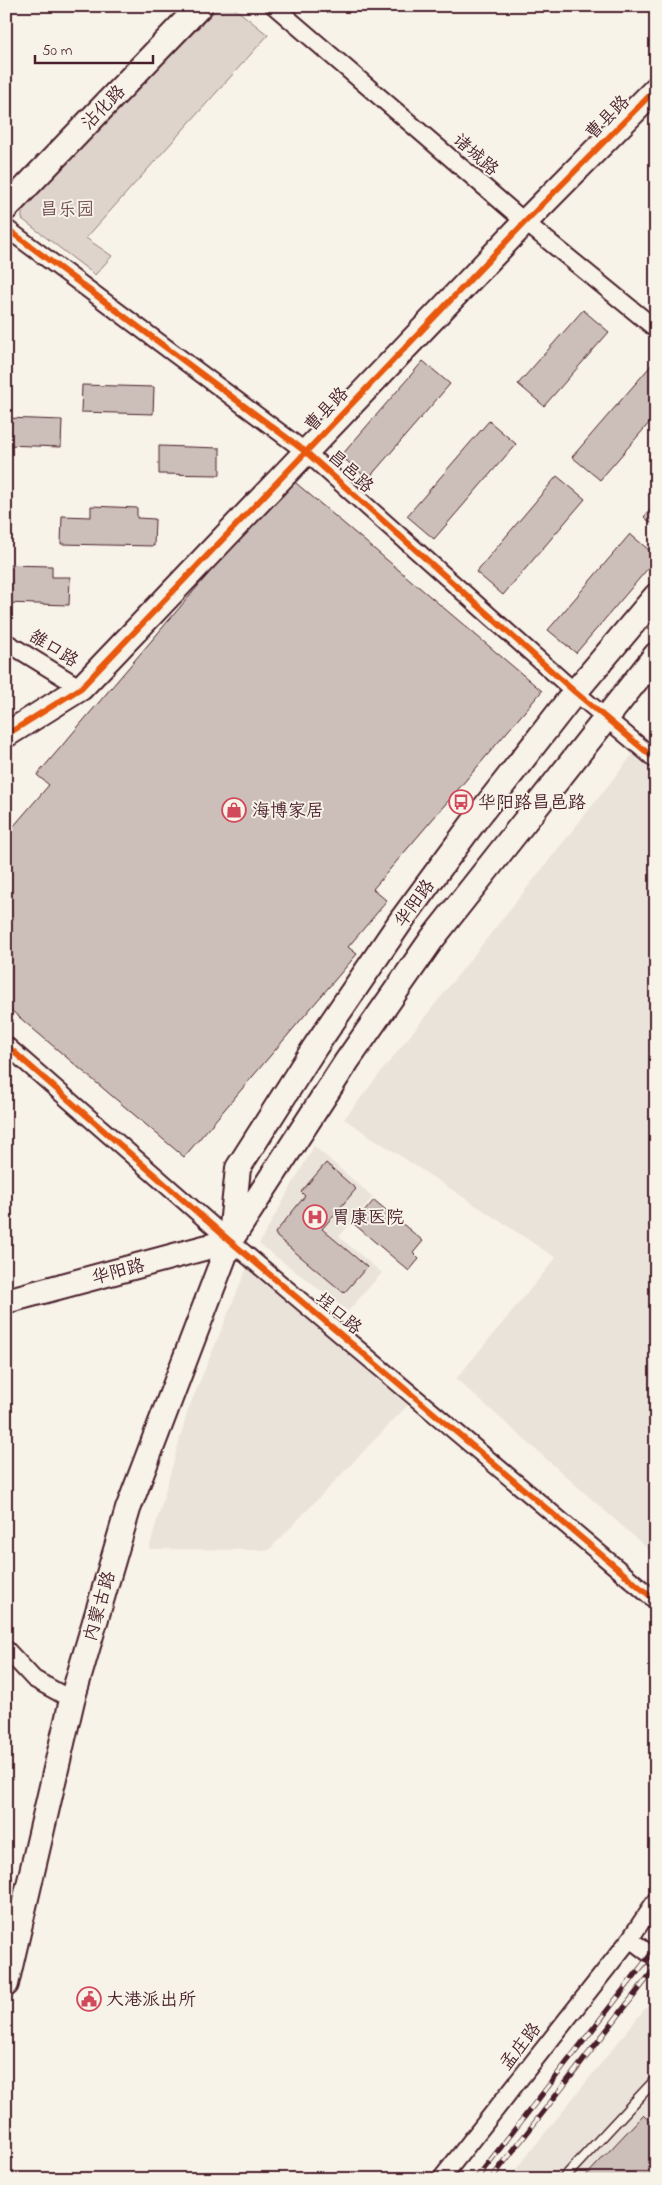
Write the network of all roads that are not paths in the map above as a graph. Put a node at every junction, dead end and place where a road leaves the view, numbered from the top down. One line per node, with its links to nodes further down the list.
1 (200, 6): 4 (main road, 沾化路)
2 (274, 6): 5 (street, 诸城路)
3 (656, 89): 5 (main road, 曹县路)
4 (6, 208)
5 (525, 222): 7 (street, 诸城路); 8 (main road, 曹县路)
6 (6, 228): 8 (street, 昌邑路)
7 (656, 329)
8 (306, 452): 12 (main road, 曹县路); 13 (street, 昌邑路)
9 (656, 596): 13 (main road, 华阳路)
10 (6, 642): 12 (street, 雒口路)
11 (656, 655): 14 (main road, 华阳路)
12 (81, 688): 15 (main road, 曹县路)
13 (576, 692): 14 (street, 昌邑路); 18 (main road, 华阳路)
14 (606, 718): 16 (street, 昌邑路); 18 (main road, 华阳路)
15 (6, 735)
16 (656, 760)
17 (6, 1045): 18 (street, 埕口路)
18 (230, 1241): 19 (main road, 华阳路); 20 (street, 埕口路); 22 (main road, 内蒙古路)
19 (6, 1301)
20 (656, 1601)
21 (6, 1648): 22 (street)
22 (72, 1700): 26 (main road, 内蒙古路)
23 (656, 1900): 24 (street, 孟庄路)
24 (630, 1938): 25 (street); 28 (street, 孟庄路)
25 (656, 1960)
26 (6, 1984)
27 (656, 2079): 29 (lane)
28 (441, 2179)
29 (562, 2179)

